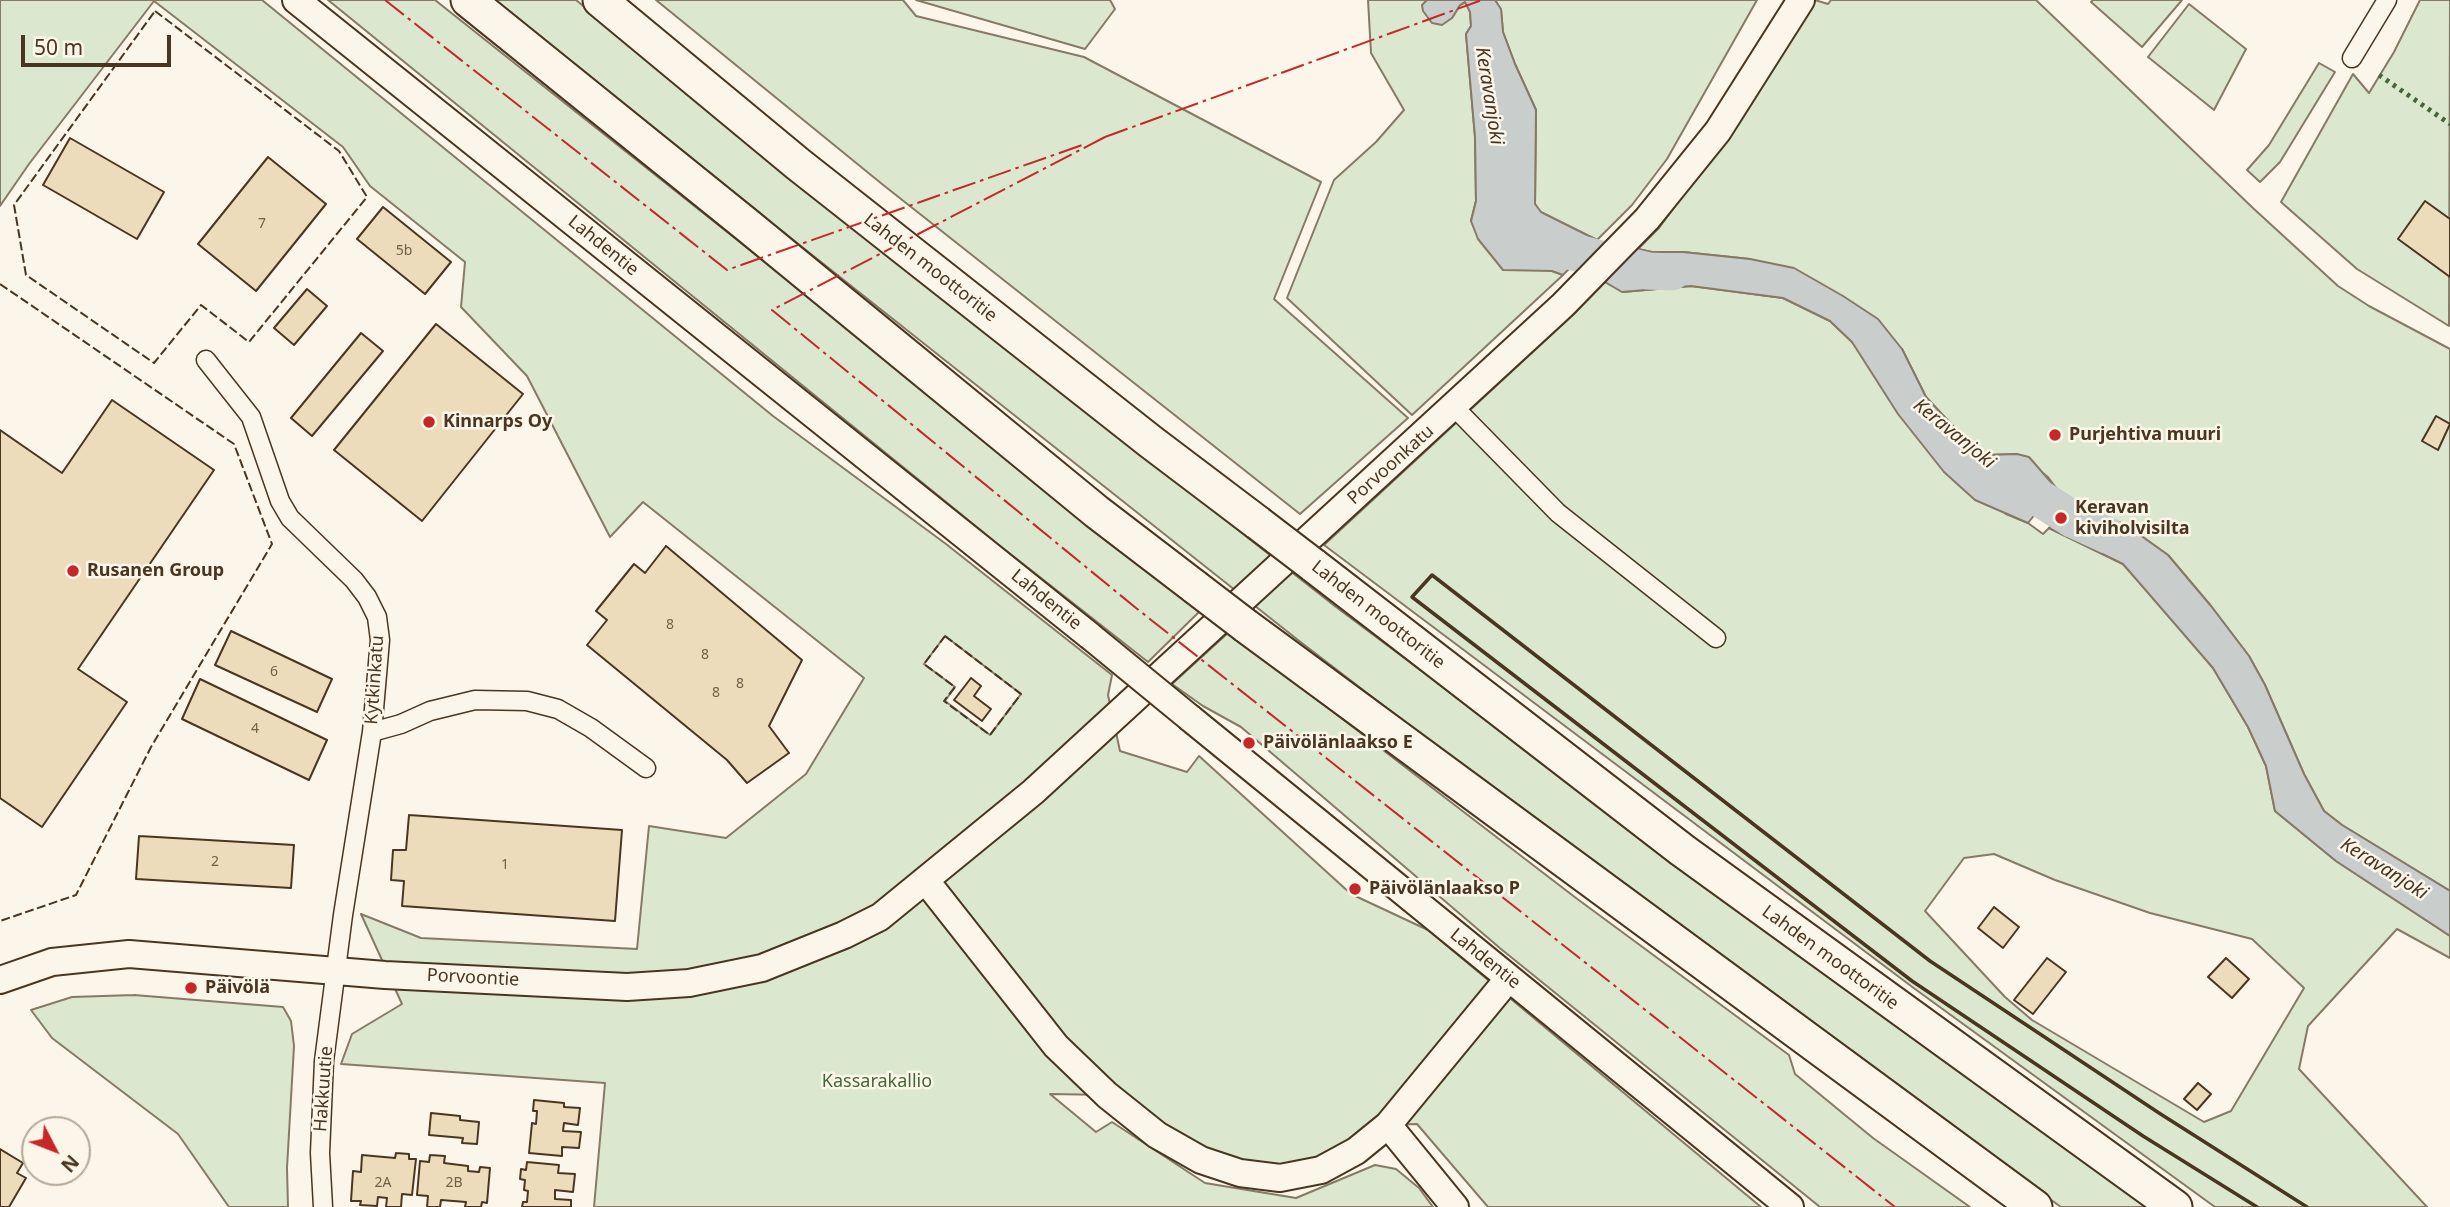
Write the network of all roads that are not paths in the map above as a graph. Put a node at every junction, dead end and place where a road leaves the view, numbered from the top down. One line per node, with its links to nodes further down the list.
1 (296, 0): 14 (main road, Lahdentie, bridge)
2 (468, 0): 20 (highway, bridge)
3 (600, 0): 21 (highway, Lahden moottoritie, bridge)
4 (1801, 0): 8 (main road, Porvoonkatu)
5 (2387, 0): 6 (street)
6 (2352, 58)
7 (206, 360): 10 (street, Kytkinkatu)
8 (1454, 407): 9 (street); 12 (main road, Porvoonkatu)
9 (1716, 638)
10 (372, 732): 11 (street); 13 (street, Kytkinkatu)
11 (646, 768)
12 (926, 881): 13 (main road, Porvoontie); 16 (main road)
13 (336, 971): 15 (main road, Porvoontie); 17 (street, Hakkuutie)
14 (1509, 978): 16 (main road); 19 (main road, Lahdentie)
15 (0, 980)
16 (1388, 1125): 18 (main road)
17 (323, 1207)
18 (1455, 1207)
19 (1790, 1207)
20 (2035, 1207)
21 (2175, 1207)

